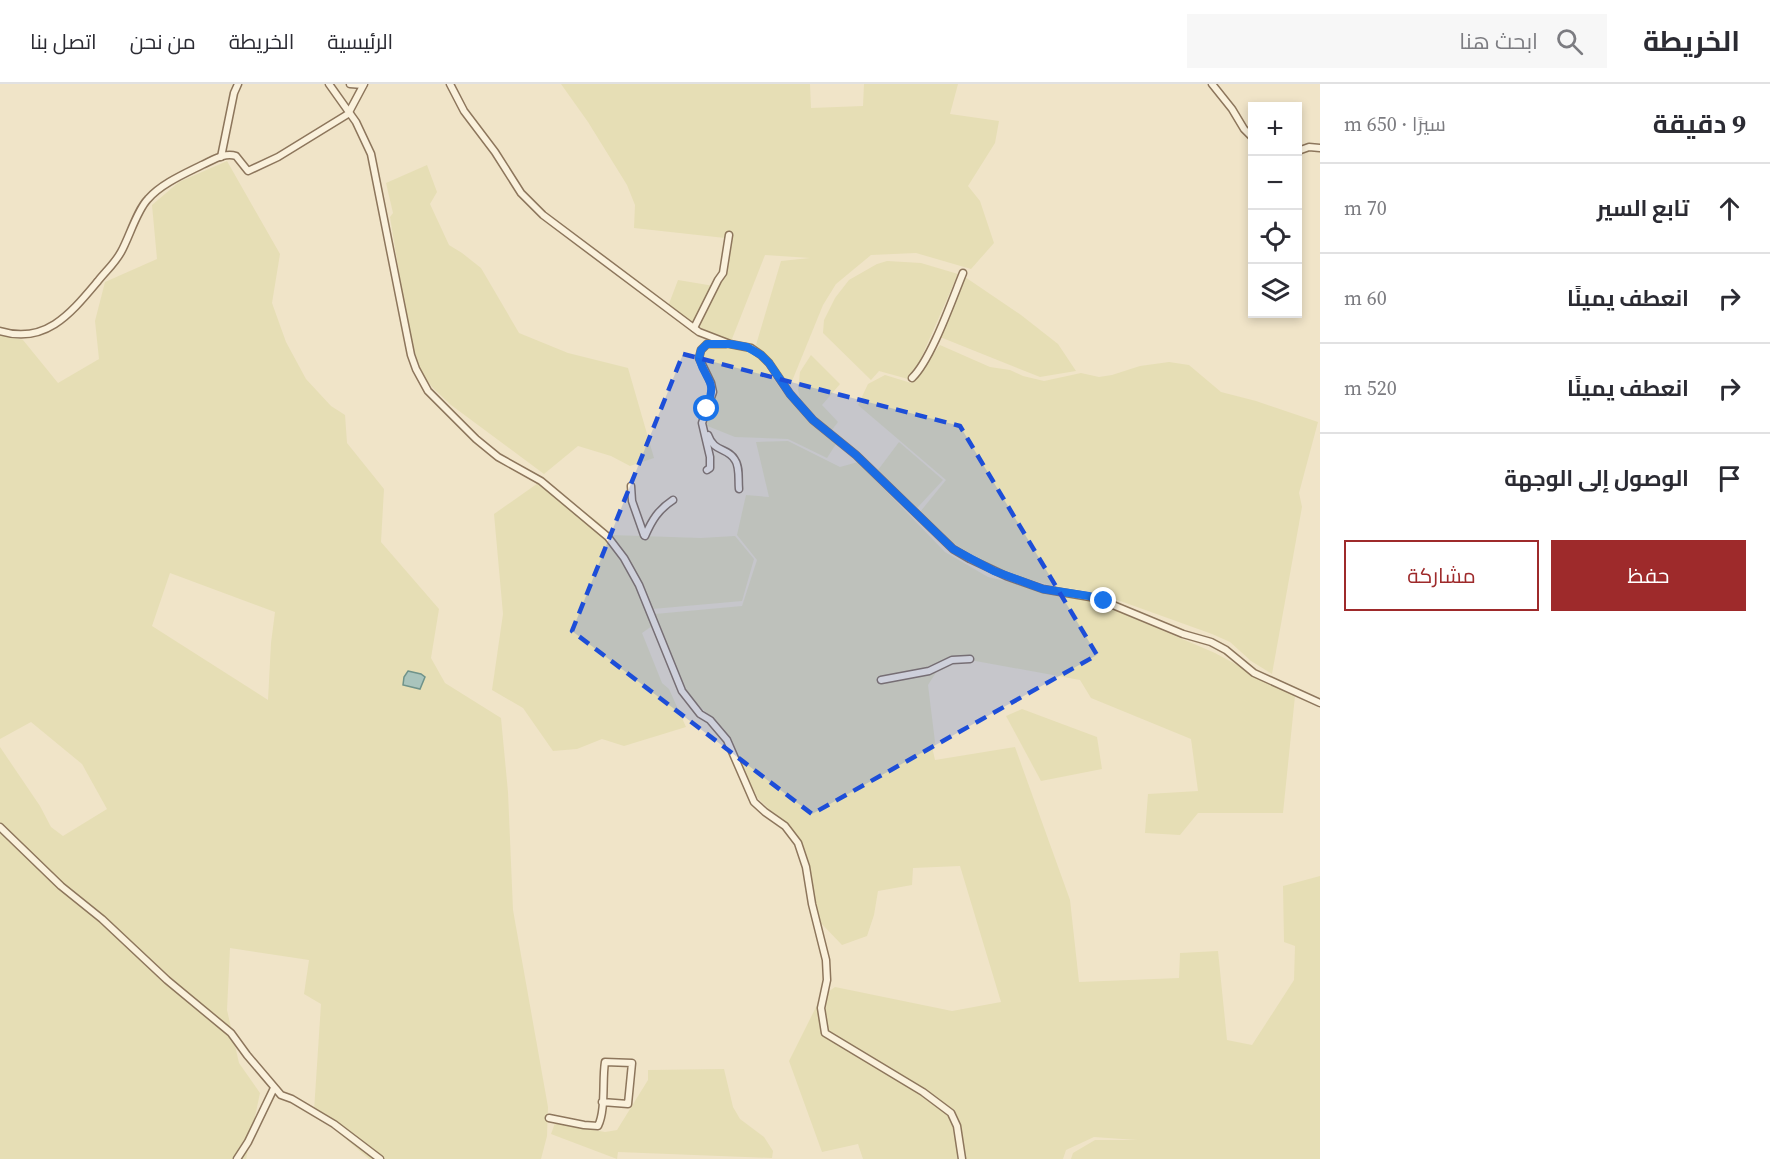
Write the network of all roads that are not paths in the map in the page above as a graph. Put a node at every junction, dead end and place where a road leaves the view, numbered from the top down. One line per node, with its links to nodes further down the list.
1 (238, 84): 11 (street)
2 (328, 84): 7 (street)
3 (350, 84): 6 (street)
4 (450, 84): 14 (street)
5 (1212, 84): 8 (street)
6 (364, 85): 7 (street)
7 (350, 112): 11 (street); 32 (street)
8 (1248, 133)
9 (1320, 148): 10 (street)
10 (1302, 150)
11 (221, 157): 15 (street)
12 (729, 235): 14 (street)
13 (963, 273): 17 (street)
14 (694, 328): 16 (street)
15 (0, 331)
16 (730, 344): 18 (street); 25 (street)
17 (912, 378)
18 (704, 429): 19 (street); 21 (street)
19 (707, 470)
20 (631, 486): 22 (street)
21 (740, 489)
22 (673, 500)
23 (970, 659): 24 (street)
24 (881, 680)
25 (1320, 703)
26 (0, 827): 27 (street)
27 (274, 1088): 30 (street); 31 (street)
28 (602, 1102): 28 (street); 29 (street)
29 (549, 1118)
30 (237, 1159)
31 (380, 1159)
32 (962, 1159)

